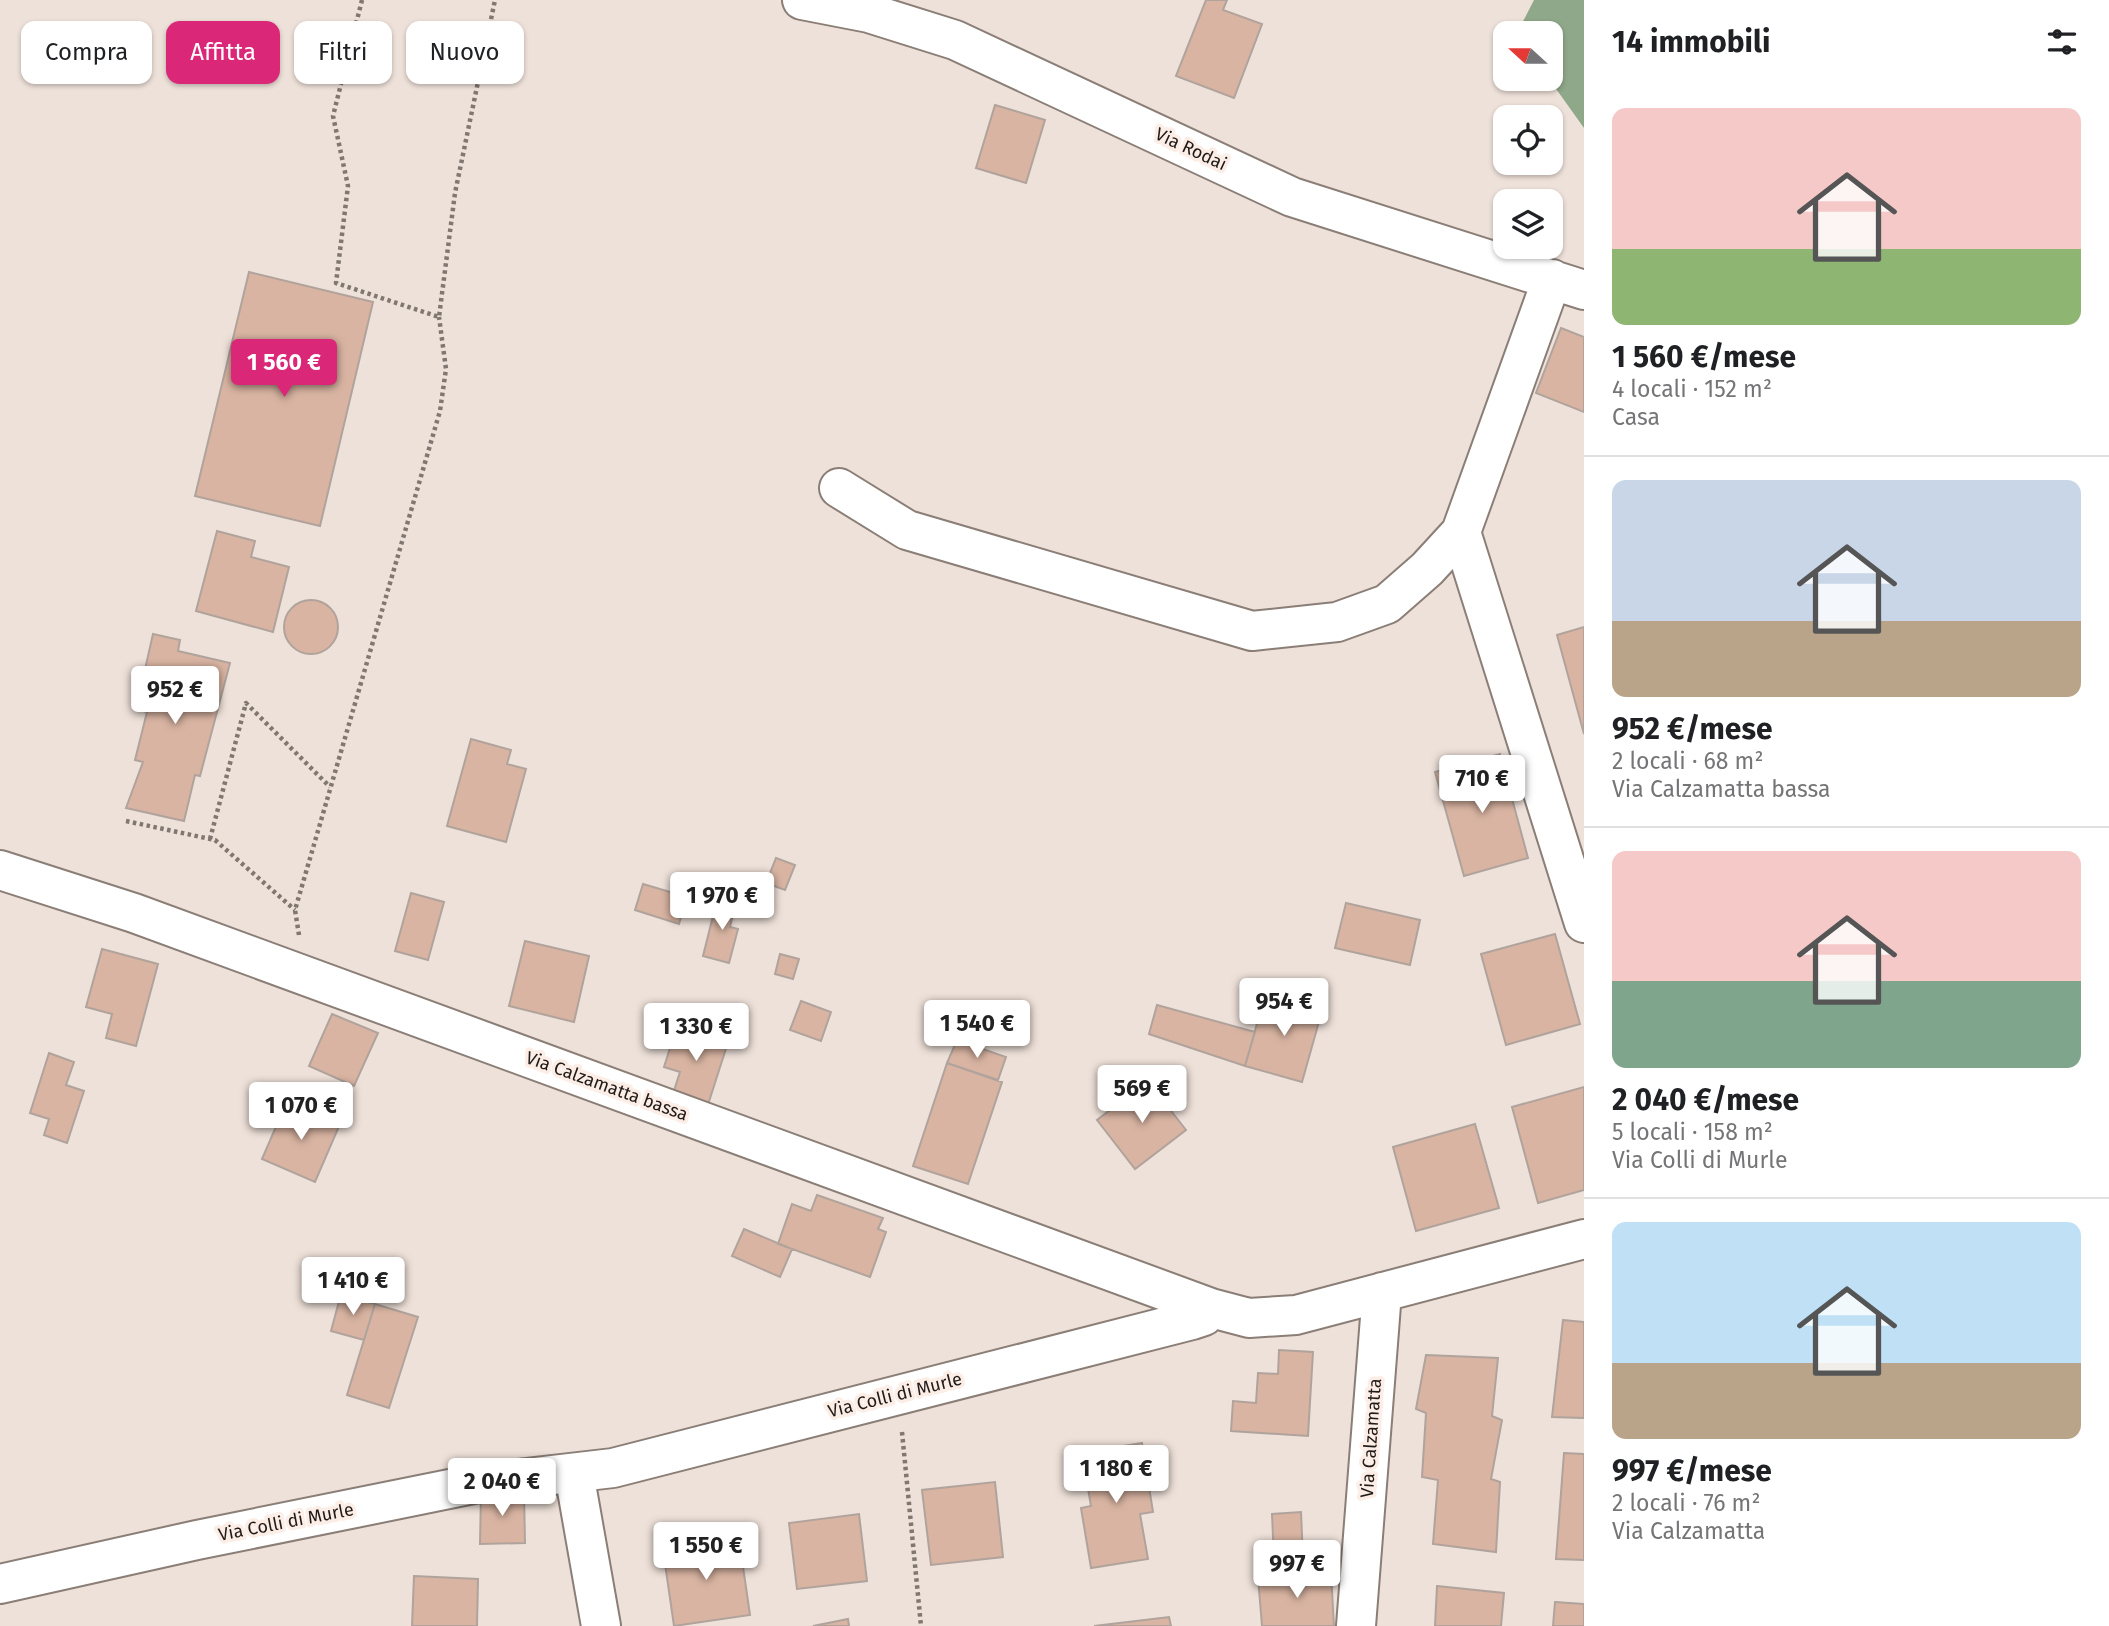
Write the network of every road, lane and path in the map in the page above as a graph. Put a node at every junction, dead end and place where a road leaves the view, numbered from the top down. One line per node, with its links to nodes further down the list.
1 (362, 0): 5 (path)
2 (495, 0): 5 (path)
3 (802, 0): 4 (street, Via Rodai)
4 (1568, 285): 7 (street)
5 (439, 317): 8 (path)
6 (839, 488): 7 (street)
7 (1461, 532): 13 (street)
8 (330, 787): 10 (path); 12 (path)
9 (125, 821): 10 (path)
10 (210, 839): 12 (path)
11 (0, 870): 14 (street, Via Calzamatta bassa)
12 (295, 910): 14 (path)
13 (1584, 923)
14 (306, 976): 17 (street, Via Calzamatta bassa)
15 (1584, 1239): 16 (street)
16 (1382, 1292): 17 (street); 23 (street, Via Calzamatta)
17 (1211, 1308): 18 (street, Via Colli di Murle)
18 (899, 1393): 19 (street, Via Colli di Murle); 22 (path)
19 (574, 1473): 20 (street, Via Colli di Murle); 21 (street)
20 (0, 1584)
21 (601, 1626)
22 (921, 1626)
23 (1356, 1626)

